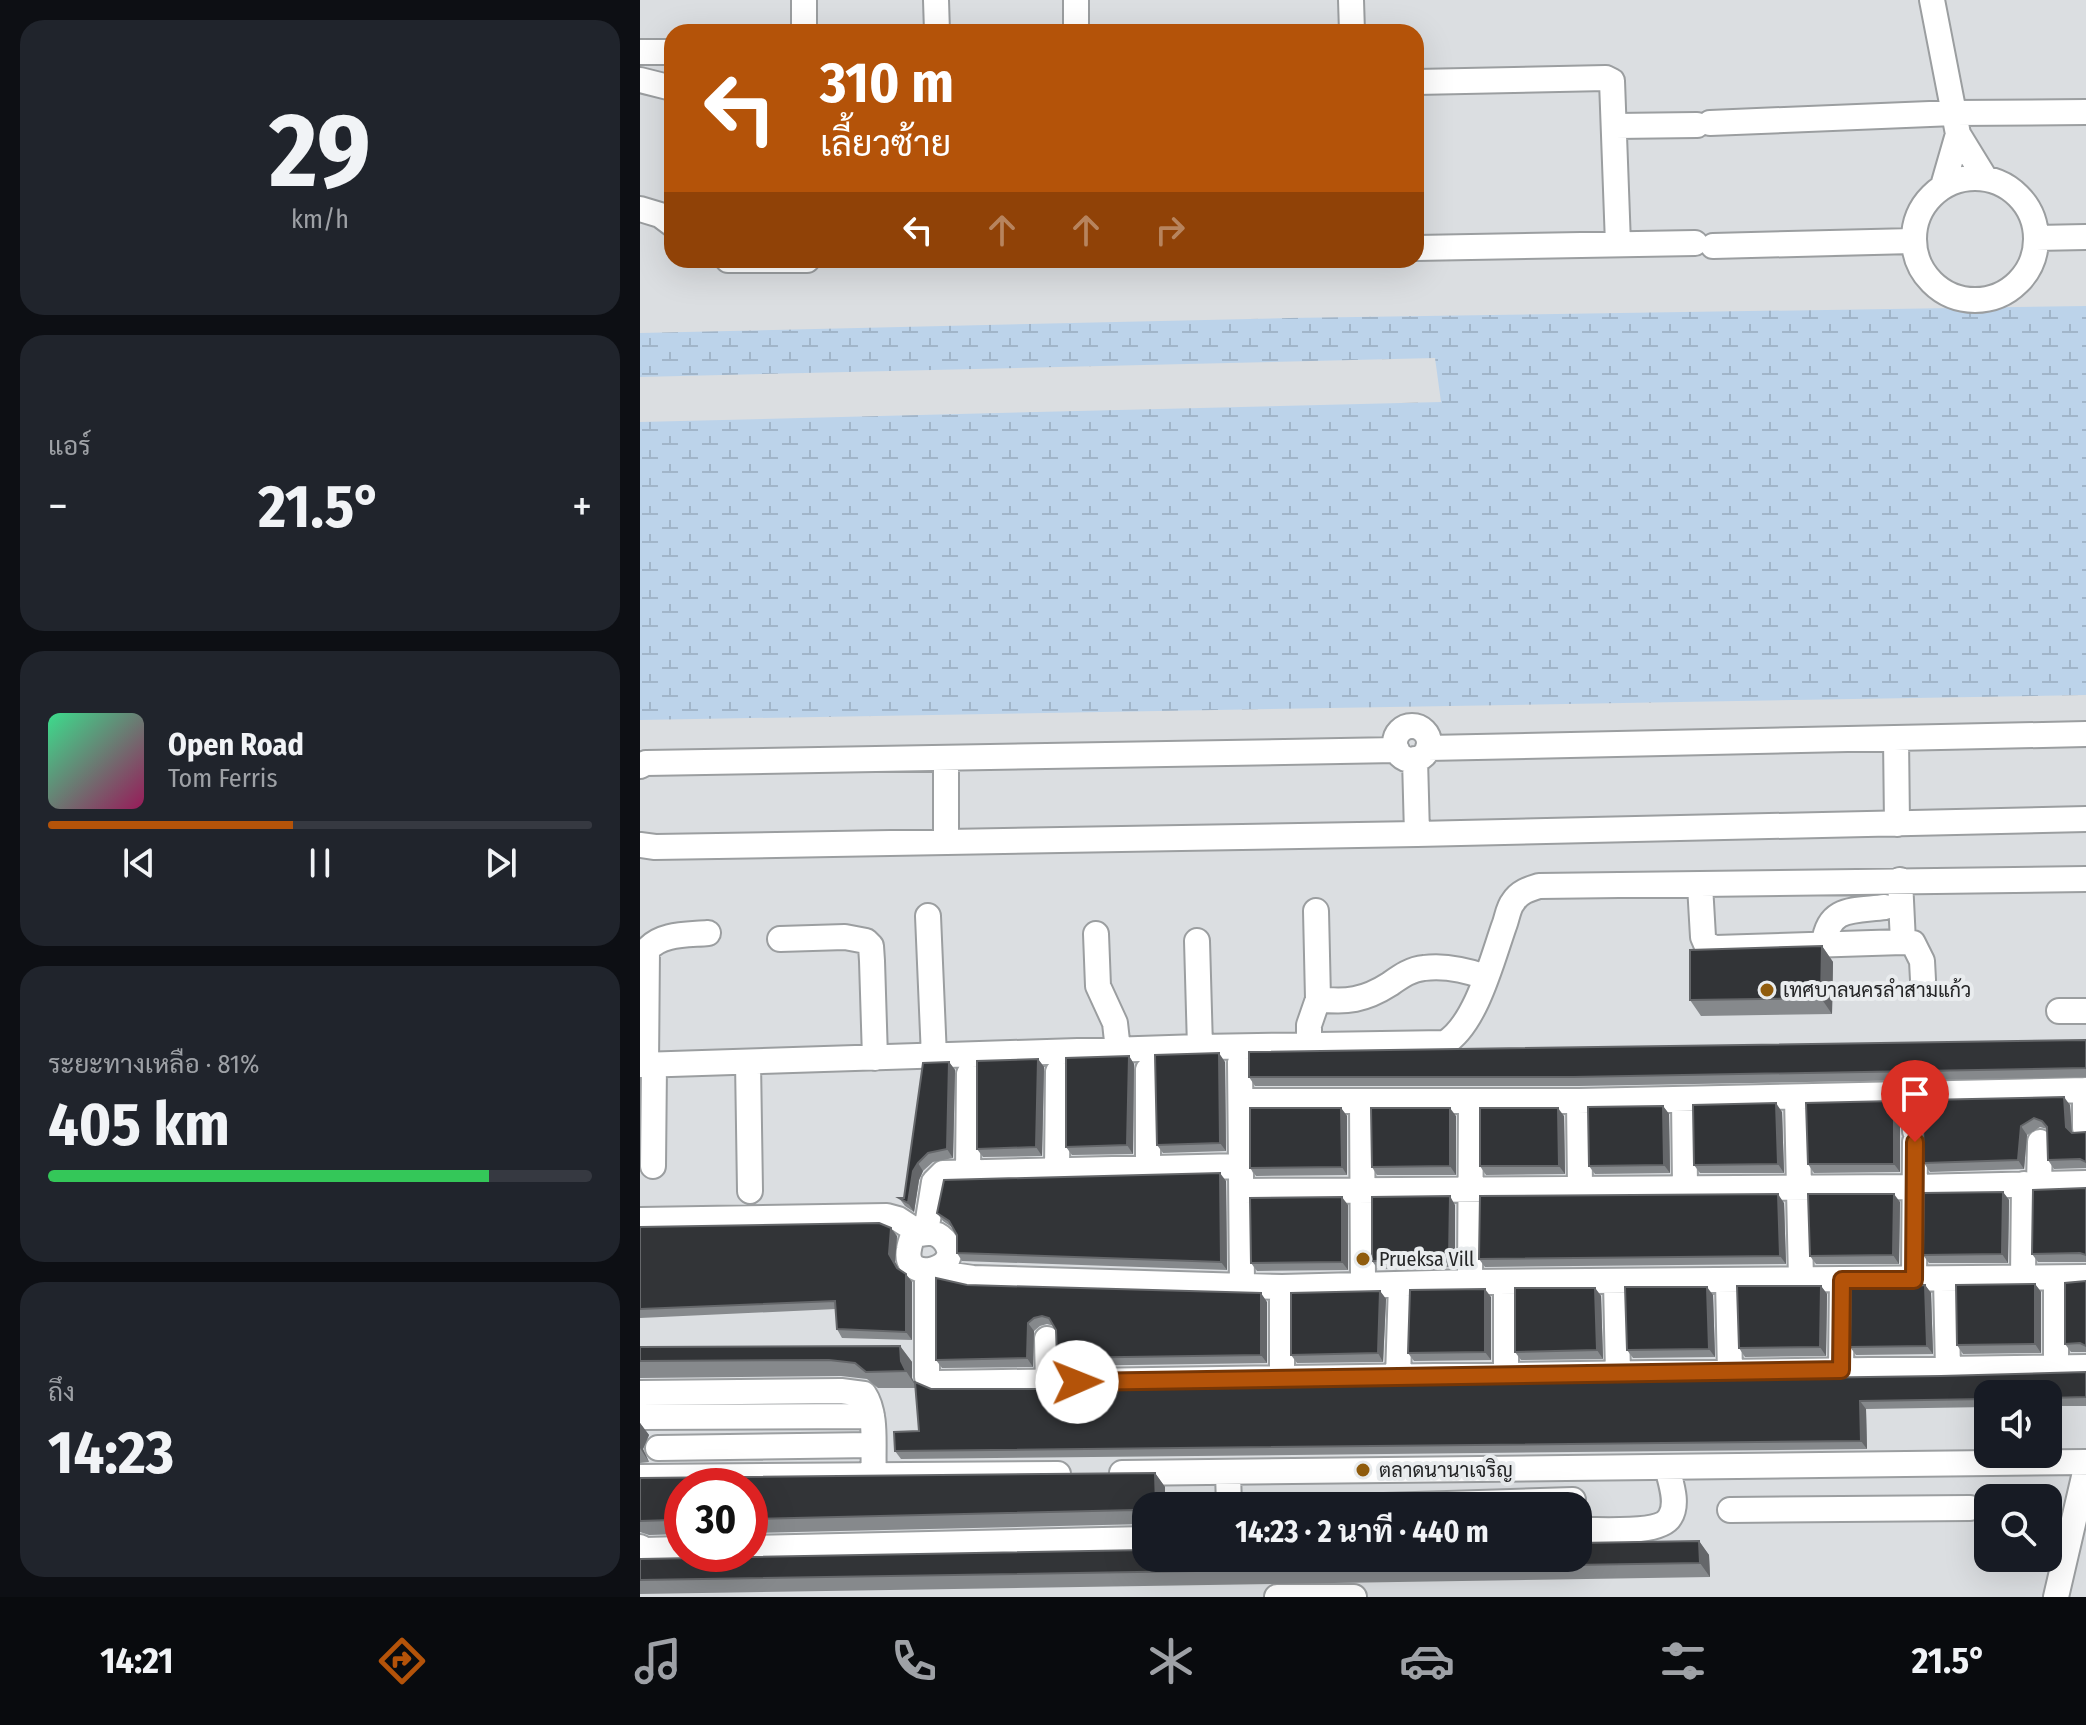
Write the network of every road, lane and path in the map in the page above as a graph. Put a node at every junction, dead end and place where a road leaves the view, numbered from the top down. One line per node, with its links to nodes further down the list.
1 (804, 0): 6 (street)
2 (936, 0): 7 (street)
3 (1076, 0): 8 (street)
4 (1351, 0): 9 (street)
5 (1932, 0): 16 (street)
6 (804, 24)
7 (937, 24)
8 (1076, 24)
9 (1352, 24)
10 (640, 52): 11 (street)
11 (664, 52)
12 (640, 80): 14 (street)
13 (1424, 82): 17 (street)
14 (664, 86)
15 (2086, 112): 16 (street)
16 (1956, 124): 17 (street); 18 (street); 19 (street)
17 (1615, 126): 25 (street)
18 (1985, 178): 19 (street); 23 (street)
19 (1943, 186): 24 (street)
20 (640, 209): 21 (street)
21 (664, 218)
22 (2086, 237): 23 (street)
23 (2036, 238): 24 (street)
24 (1913, 241): 25 (street)
25 (1618, 244): 26 (street)
26 (1424, 248)
27 (2086, 734): 28 (street)
28 (1896, 738): 29 (street); 33 (street)
29 (1413, 752): 30 (street); 34 (street)
30 (946, 758): 31 (street); 35 (street)
31 (640, 766)
32 (2086, 819): 33 (street)
33 (1897, 824): 34 (street)
34 (1417, 834): 35 (street)
35 (946, 842): 36 (street)
36 (640, 845)
37 (2086, 879): 38 (street)
38 (1900, 880): 39 (street); 47 (street)
39 (1700, 885): 48 (street); 49 (street)
40 (1885, 907): 48 (street)
41 (1316, 911): 51 (street)
42 (928, 916): 57 (street)
43 (708, 933): 61 (street)
44 (1096, 934): 56 (street)
45 (780, 939): 58 (street)
46 (1197, 941): 55 (street)
47 (1903, 942): 48 (street); 50 (street)
48 (1824, 944)
49 (1486, 977): 51 (street); 54 (street)
50 (1923, 980)
51 (1318, 999): 54 (street)
52 (2059, 1011): 53 (street)
53 (2086, 1011)
54 (1309, 1046): 55 (street)
55 (1200, 1047): 56 (street)
56 (1118, 1050): 57 (street)
57 (934, 1057): 58 (street)
58 (875, 1058): 59 (street)
59 (748, 1062): 61 (street); 87 (street)
60 (1240, 1063): 69 (street)
61 (647, 1065): 75 (street)
62 (1148, 1070): 77 (street)
63 (1058, 1072): 78 (street)
64 (969, 1074): 79 (street)
65 (2086, 1090): 66 (street); 73 (street)
66 (1915, 1095): 67 (street); 85 (street)
67 (1797, 1098): 68 (street); 82 (street)
68 (1684, 1099): 71 (street); 84 (street)
69 (1241, 1101): 70 (street); 76 (street)
70 (1362, 1101): 72 (street); 89 (street)
71 (1579, 1101): 72 (street); 83 (street)
72 (1471, 1102): 86 (street)
73 (2085, 1128)
74 (2040, 1142): 81 (street)
75 (653, 1166)
76 (1241, 1166): 77 (street); 88 (street)
77 (1148, 1168): 78 (street)
78 (1057, 1170): 79 (street)
79 (968, 1171): 91 (street)
80 (2086, 1183): 81 (street)
81 (2031, 1184): 85 (street); 94 (street)
82 (1798, 1186): 84 (street); 85 (street); 97 (street)
83 (1580, 1187): 84 (street); 86 (street)
84 (1685, 1187)
85 (1915, 1187): 99 (street)
86 (1471, 1190): 89 (street); 101 (street)
87 (750, 1191)
88 (1242, 1191): 89 (street); 106 (street)
89 (1363, 1191): 104 (street)
90 (640, 1220): 91 (street)
91 (921, 1231): 92 (street); 92 (street)
92 (933, 1270): 106 (street); 118 (street)
93 (2086, 1277): 95 (street)
94 (2023, 1278): 95 (street); 96 (street)
95 (2056, 1278): 109 (street)
96 (1946, 1279): 99 (street); 112 (street)
97 (1801, 1280): 98 (street); 100 (street)
98 (1842, 1280): 99 (street); 111 (street)
99 (1914, 1280)
100 (1728, 1281): 103 (street); 113 (street)
101 (1470, 1282): 102 (street); 105 (street)
102 (1506, 1282): 103 (street); 115 (street)
103 (1616, 1282): 114 (street)
104 (1363, 1284): 105 (street); 107 (street)
105 (1401, 1284): 116 (street)
106 (1242, 1285): 107 (street)
107 (1282, 1287): 117 (street)
108 (1047, 1339): 118 (street)
109 (2056, 1367): 110 (street); 112 (street)
110 (2086, 1367)
111 (1841, 1370): 112 (street); 113 (street)
112 (1948, 1370)
113 (1730, 1373): 114 (street)
114 (1618, 1374): 115 (street)
115 (1506, 1375): 116 (street)
116 (1398, 1377): 117 (street)
117 (1282, 1379): 118 (street)
118 (1048, 1383)
119 (640, 1393): 120 (street)
120 (872, 1416): 121 (street); 122 (street)
121 (648, 1417): 123 (street)
122 (872, 1445): 123 (street); 130 (street)
123 (658, 1448): 131 (street)
124 (2086, 1462): 125 (street)
125 (1850, 1465): 127 (street); 134 (street)
126 (1570, 1467): 127 (street); 129 (street); 133 (street)
127 (1667, 1467): 137 (street)
128 (2086, 1468): 142 (street)
129 (1228, 1473): 130 (street); 132 (street)
130 (874, 1474): 131 (street)
131 (650, 1476)
132 (1229, 1492)
133 (1572, 1492)
134 (1852, 1508): 135 (street); 136 (street)
135 (1970, 1508)
136 (1730, 1510)
137 (1592, 1530)
138 (1132, 1539): 140 (street)
139 (640, 1547): 141 (street)
140 (768, 1547)
141 (664, 1549)
142 (2076, 1558): 145 (street)
143 (1277, 1597): 144 (street)
144 (1354, 1597)
145 (2056, 1597)

